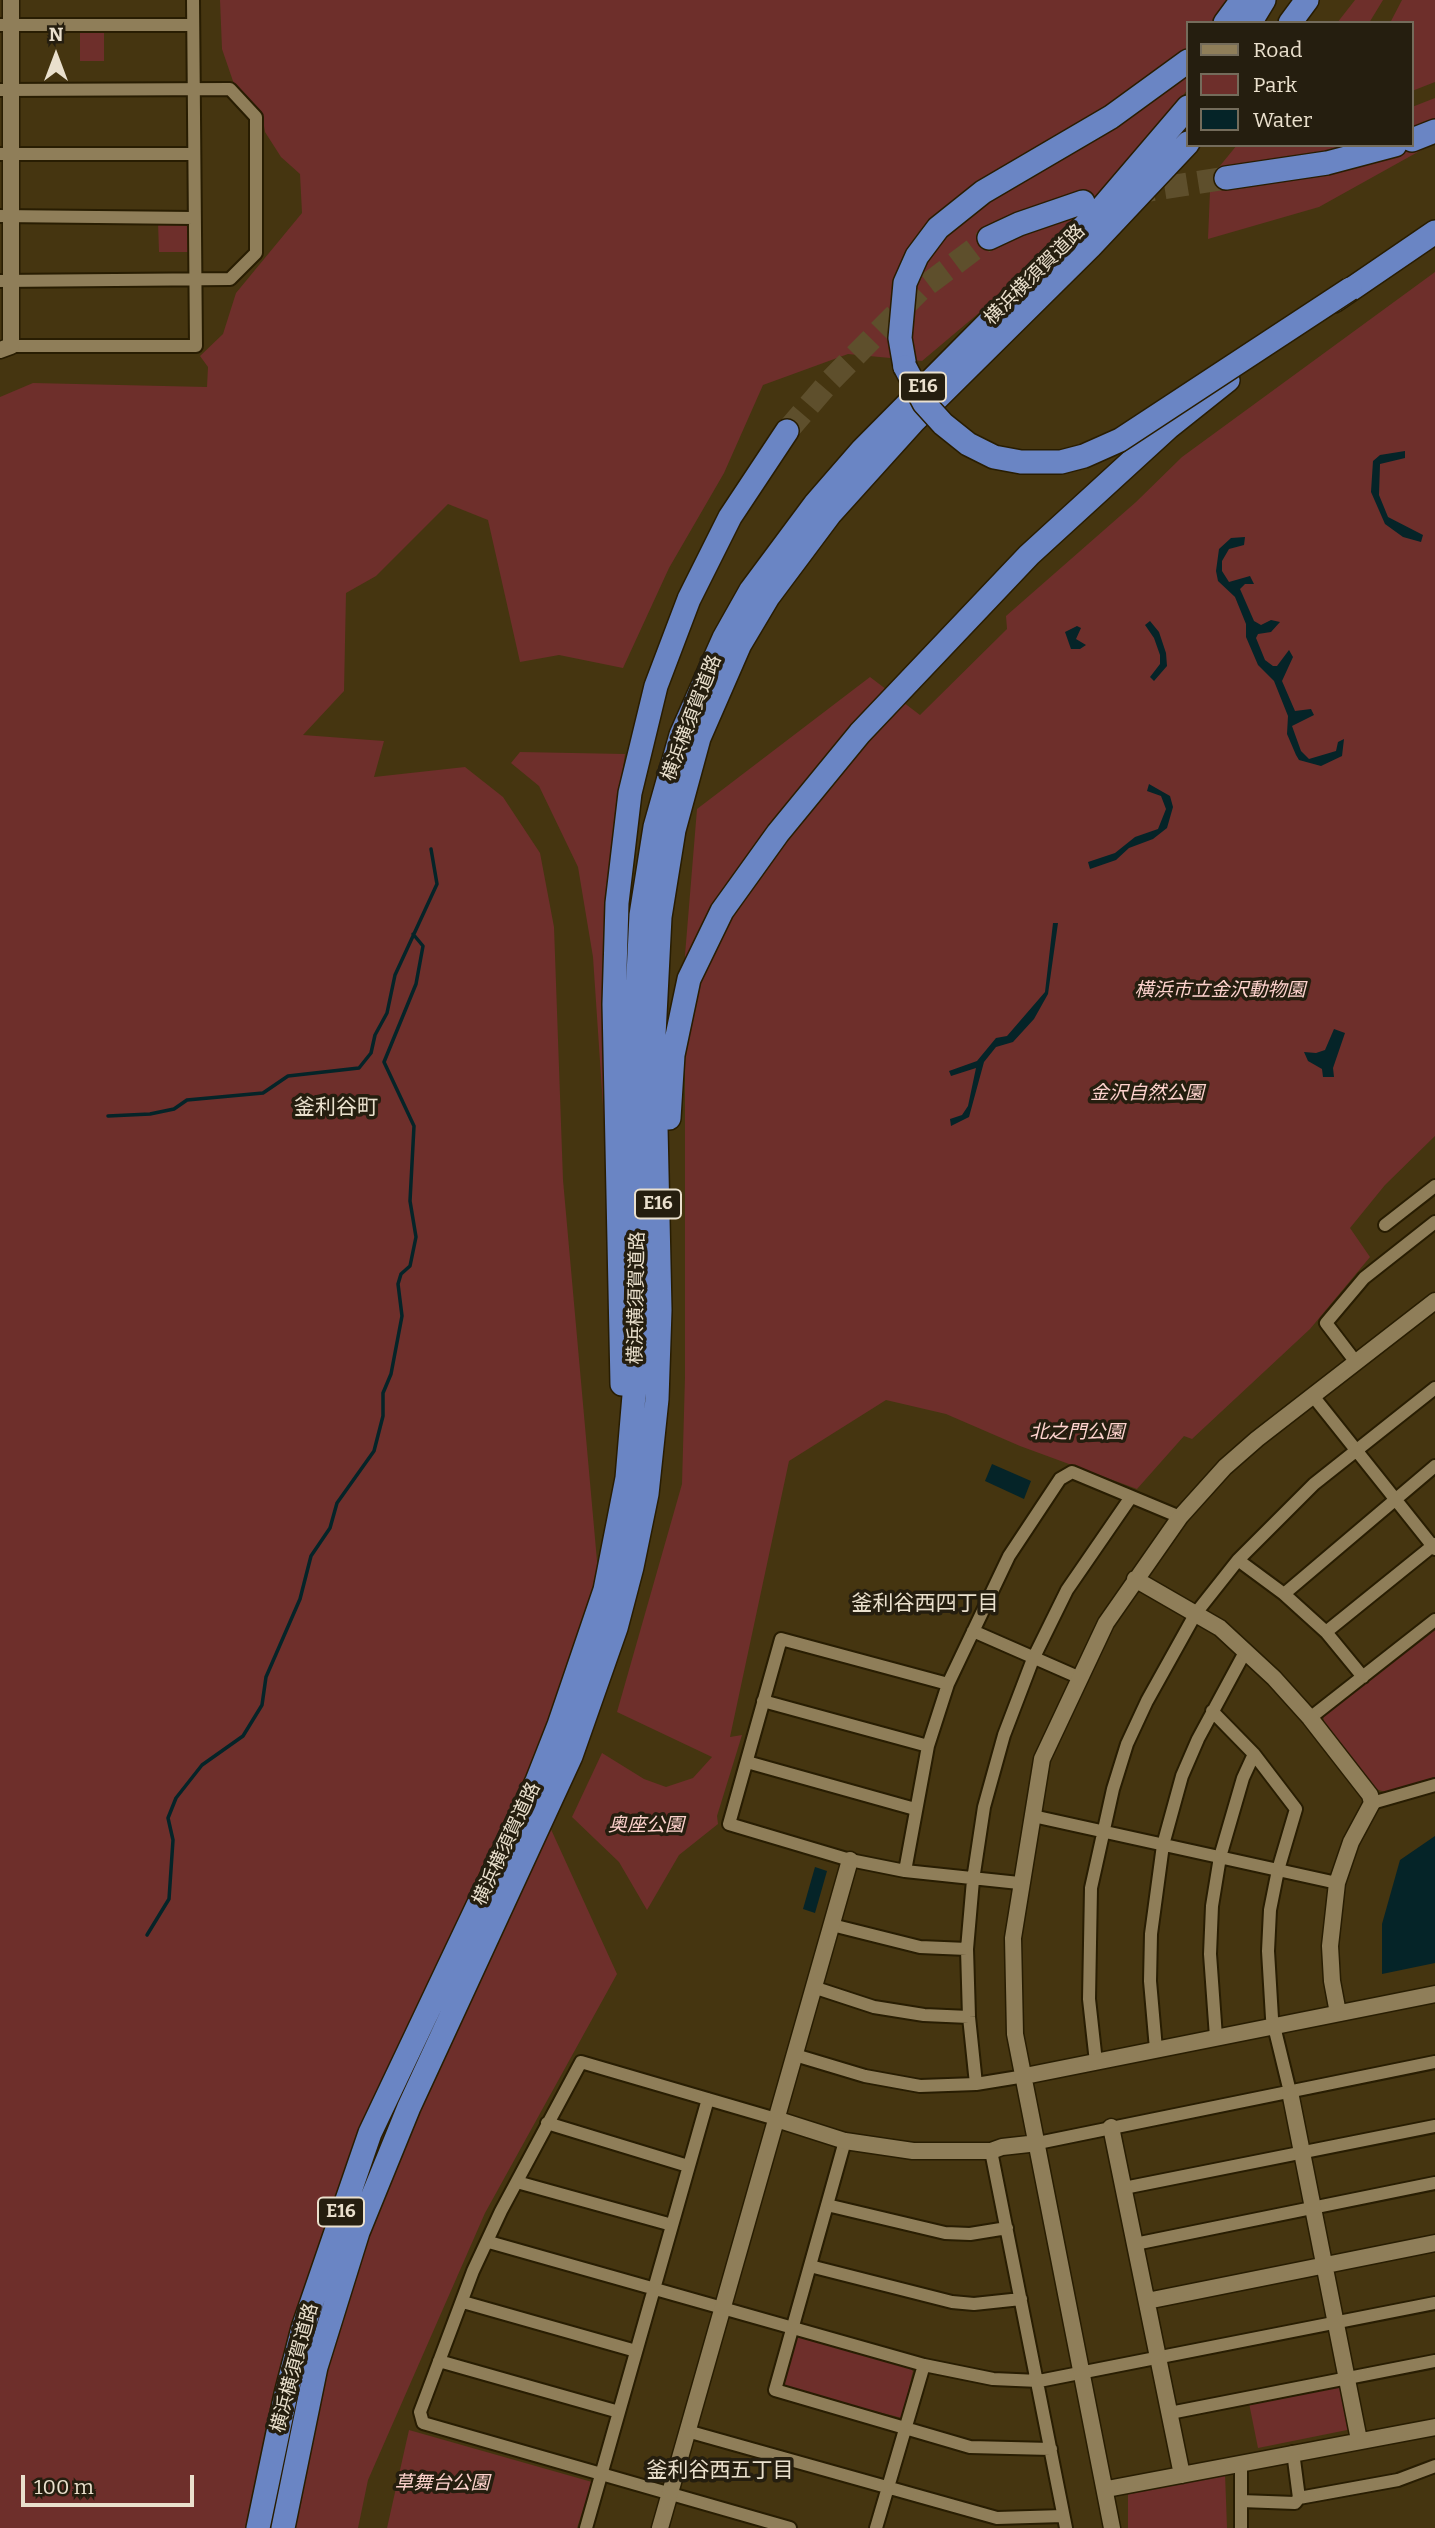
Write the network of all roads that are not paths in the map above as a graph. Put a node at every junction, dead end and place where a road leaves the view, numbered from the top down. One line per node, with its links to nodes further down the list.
1 (10, 0): 9 (street)
2 (193, 0): 10 (street)
3 (1242, 0): 6 (highway)
4 (1264, 0): 7 (highway)
5 (1307, 0): 8 (highway)
6 (1226, 21)
7 (1251, 21)
8 (1291, 21)
9 (5, 25): 10 (street); 13 (street)
10 (193, 25): 12 (street)
11 (1186, 62): 29 (highway, E16, bridge)
12 (194, 89): 13 (street); 19 (street); 27 (street)
13 (5, 90): 20 (street)
14 (1186, 109): 32 (highway, 横浜横須賀道路 / E16)
15 (1435, 131): 16 (highway)
16 (1414, 139)
17 (1186, 145): 32 (highway, 横浜横須賀道路 / E16)
18 (1387, 147): 21 (highway)
19 (194, 154): 20 (street); 24 (street)
20 (5, 155): 23 (street)
21 (1226, 178)
22 (1083, 202): 26 (highway)
23 (5, 216): 24 (street); 28 (street)
24 (194, 218): 27 (street)
25 (1435, 232): 29 (highway, E16)
26 (989, 238)
27 (195, 280): 28 (street); 30 (street)
28 (5, 281): 30 (street)
29 (1350, 289): 43 (highway, E16, bridge)
30 (5, 348)
31 (787, 431): 50 (highway, E16)
32 (706, 696): 33 (highway, 横浜横須賀道路 / E16)
33 (677, 779): 43 (highway, 横浜横須賀道路 / E16); 50 (highway, 横浜横須賀道路 / E16)
34 (1435, 1186): 36 (street)
35 (1435, 1222): 38 (street)
36 (1385, 1224)
37 (1435, 1301): 38 (street)
38 (1355, 1361): 40 (street)
39 (1435, 1388): 41 (street)
40 (1313, 1396): 41 (street); 46 (street)
41 (1357, 1449): 45 (street); 48 (street)
42 (1435, 1466): 45 (street)
43 (646, 1494): 54 (highway, 横浜横須賀道路 / E16)
44 (1131, 1497): 46 (street); 55 (street); 58 (street)
45 (1394, 1498): 47 (street); 51 (street)
46 (1180, 1517): 49 (street)
47 (1434, 1547): 56 (street)
48 (1238, 1560): 51 (street); 52 (street)
49 (1135, 1579): 52 (street); 59 (street)
50 (605, 1590): 54 (highway, 横浜横須賀道路 / E16)
51 (1284, 1594): 56 (street)
52 (1196, 1613): 57 (street); 72 (street)
53 (1435, 1620): 60 (street)
54 (606, 1625): 152 (highway, 横浜横須賀道路 / E16); 153 (highway, 横浜横須賀道路 / E16)
55 (973, 1631): 58 (street); 61 (street)
56 (1326, 1633): 60 (street)
57 (1245, 1652): 63 (street); 64 (street)
58 (1033, 1658): 59 (street); 78 (street)
59 (1078, 1677): 71 (street)
60 (1363, 1677): 64 (street)
61 (948, 1684): 62 (street); 65 (street)
62 (763, 1701): 65 (street); 67 (street)
63 (1212, 1711): 66 (street); 73 (street)
64 (1310, 1718): 69 (street)
65 (928, 1746): 70 (street)
66 (1254, 1754): 74 (street); 76 (street)
67 (747, 1762): 70 (street); 75 (street)
68 (1435, 1785): 69 (street)
69 (1372, 1803): 80 (street)
70 (915, 1809): 77 (street)
71 (1033, 1816): 72 (street); 79 (street)
72 (1102, 1833): 73 (street); 91 (street)
73 (1163, 1845): 74 (street); 89 (street)
74 (1220, 1857): 76 (street); 88 (street)
75 (850, 1860): 77 (street); 81 (street)
76 (1278, 1870): 80 (street); 87 (street)
77 (905, 1871): 78 (street)
78 (972, 1880): 79 (street); 82 (street)
79 (1020, 1883): 93 (street)
80 (1337, 1883): 85 (street)
81 (832, 1925): 82 (street); 83 (street)
82 (967, 1949): 86 (street)
83 (813, 1987): 86 (street); 90 (street)
84 (1435, 1994): 85 (street)
85 (1338, 2013): 87 (street)
86 (969, 2017): 94 (street)
87 (1277, 2027): 88 (street); 95 (street)
88 (1216, 2037): 89 (street)
89 (1156, 2049): 91 (street)
90 (795, 2055): 94 (street); 97 (street)
91 (1096, 2062): 93 (street)
92 (1435, 2062): 95 (street)
93 (1025, 2076): 94 (street); 102 (street)
94 (976, 2084)
95 (1290, 2092): 100 (street); 104 (street)
96 (708, 2099): 97 (street); 98 (street); 105 (street)
97 (776, 2119): 101 (street); 123 (street)
98 (547, 2123): 105 (street); 106 (street)
99 (1435, 2126): 104 (street)
100 (1111, 2127): 102 (street); 108 (street)
101 (845, 2141): 103 (street); 109 (street)
102 (1038, 2143): 103 (street); 131 (street)
103 (991, 2151): 112 (street)
104 (1301, 2153): 108 (street); 110 (street)
105 (688, 2166): 111 (street)
106 (517, 2182): 111 (street); 113 (street)
107 (1435, 2183): 110 (street)
108 (1124, 2188): 115 (street)
109 (827, 2205): 112 (street); 116 (street)
110 (1314, 2207): 115 (street); 117 (street)
111 (672, 2225): 118 (street)
112 (1007, 2228): 119 (street)
113 (489, 2242): 118 (street); 121 (street)
114 (1435, 2243): 117 (street)
115 (1135, 2244): 120 (street)
116 (810, 2266): 119 (street); 125 (street)
117 (1326, 2266): 120 (street); 124 (street)
118 (654, 2288): 123 (street); 126 (street)
119 (1021, 2299): 133 (street)
120 (1147, 2301): 127 (street)
121 (463, 2302): 126 (street); 128 (street)
122 (1435, 2302): 124 (street)
123 (722, 2307): 125 (street); 138 (street)
124 (1336, 2323): 127 (street); 132 (street)
125 (793, 2328): 130 (street); 136 (street)
126 (636, 2351): 134 (street)
127 (1157, 2358): 131 (street); 135 (street)
128 (439, 2361): 134 (street); 144 (street)
129 (1435, 2361): 132 (street)
130 (924, 2365): 133 (street); 136 (street)
131 (1083, 2373): 133 (street); 147 (street)
132 (1347, 2378): 135 (street); 139 (street)
133 (1039, 2381): 140 (street)
134 (619, 2413): 144 (street)
135 (1170, 2413): 145 (street)
136 (905, 2427): 140 (street); 146 (street)
137 (1435, 2427): 139 (street)
138 (687, 2431): 146 (street); 148 (street)
139 (1359, 2440): 141 (street)
140 (1051, 2449): 151 (street)
141 (1293, 2452): 142 (street); 149 (street)
142 (1241, 2465): 145 (street); 150 (street)
143 (1435, 2466): 149 (street)
144 (602, 2474): 148 (street); 154 (street)
145 (1182, 2475): 147 (street)
146 (887, 2489): 151 (street); 157 (street)
147 (1107, 2489): 158 (street)
148 (670, 2494): 155 (street); 156 (street)
149 (1299, 2498): 150 (street)
150 (1241, 2501): 159 (street)
151 (1064, 2522)
152 (258, 2528)
153 (283, 2528)
154 (586, 2528)
155 (660, 2528)
156 (790, 2528)
157 (876, 2528)
158 (1112, 2528)
159 (1241, 2528)

